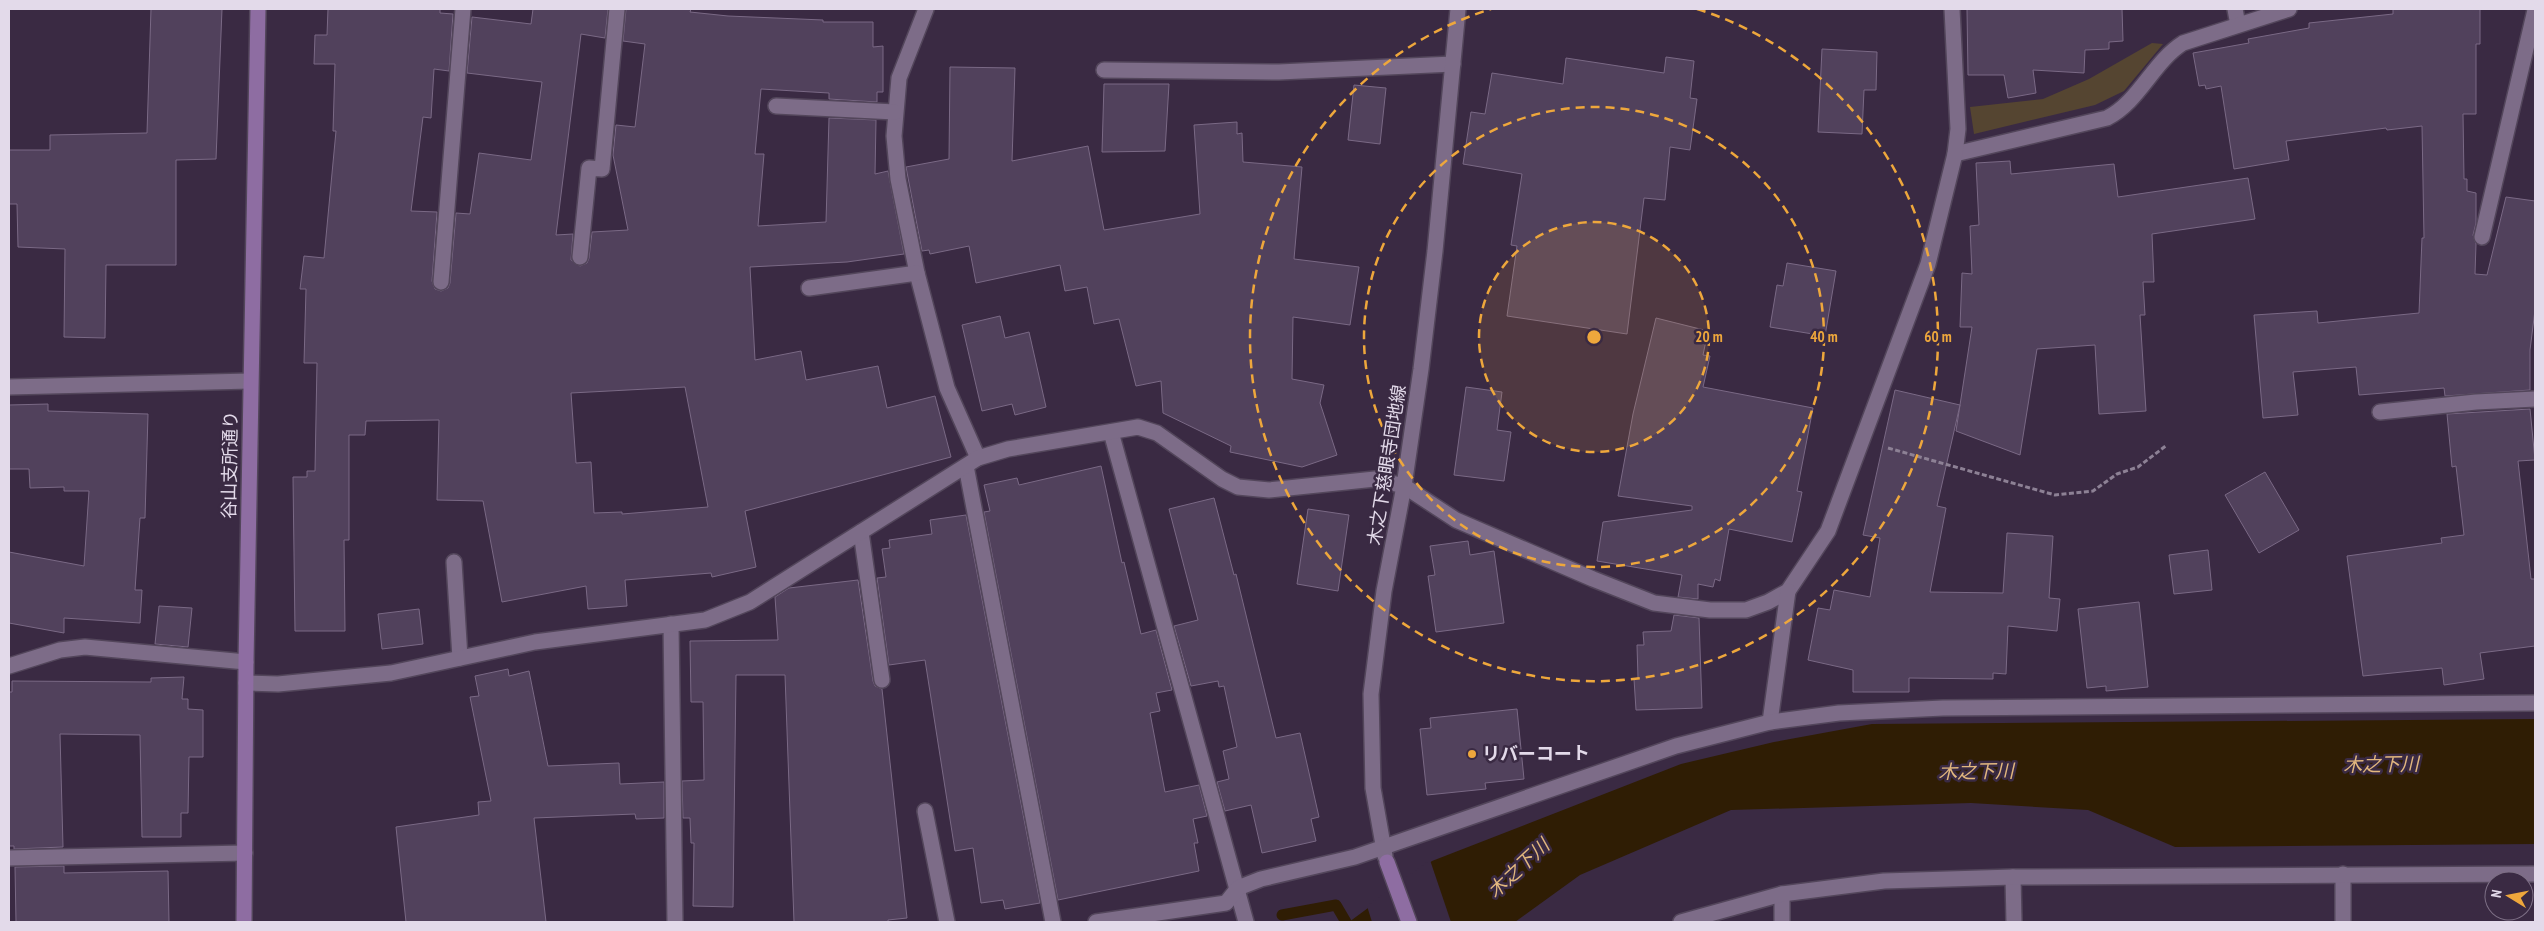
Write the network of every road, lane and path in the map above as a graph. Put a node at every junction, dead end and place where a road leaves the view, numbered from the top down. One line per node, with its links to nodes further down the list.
1 (258, 9): 21 (street, 谷山支所通り)
2 (462, 9): 19 (street)
3 (617, 9): 17 (street)
4 (926, 9): 14 (street)
5 (1458, 9): 11 (street, 木之下慈眼寺団地線)
6 (1952, 9): 15 (street)
7 (2235, 9): 10 (street)
8 (2289, 9): 10 (street)
9 (2535, 10): 16 (street)
10 (2238, 25): 15 (street)
11 (1453, 64): 12 (street); 29 (street, 木之下慈眼寺団地線)
12 (1104, 70)
13 (776, 106): 14 (street)
14 (895, 112): 18 (street)
15 (1955, 154): 26 (street)
16 (2482, 237)
17 (580, 257)
18 (918, 273): 20 (street); 28 (street)
19 (441, 282)
20 (809, 288)
21 (250, 381): 22 (street); 35 (street, 谷山支所通り)
22 (9, 387)
23 (2535, 399): 24 (street)
24 (2380, 412)
25 (1110, 432): 28 (street); 29 (street); 48 (street)
26 (1863, 442): 27 (path); 32 (street)
27 (2168, 445)
28 (972, 462): 30 (street); 53 (street)
29 (1404, 486): 32 (street); 42 (street, 木之下慈眼寺団地線)
30 (861, 532): 33 (street); 37 (street)
31 (454, 562): 34 (street)
32 (1788, 592): 40 (street)
33 (671, 624): 34 (street); 51 (street)
34 (460, 658): 38 (street)
35 (246, 662): 36 (street); 38 (street, 谷山支所通り)
36 (9, 666)
37 (882, 680)
38 (246, 684): 43 (street, 谷山支所通り)
39 (2535, 704): 40 (street)
40 (1770, 722): 42 (street)
41 (925, 811): 52 (street)
42 (1383, 847): 48 (street); 56 (street, 木之下慈眼寺団地線)
43 (245, 853): 44 (street); 50 (street, 谷山支所通り)
44 (9, 858)
45 (2343, 874): 46 (street); 47 (street); 60 (street)
46 (2535, 874)
47 (2013, 877): 49 (street); 59 (street)
48 (1238, 888): 54 (street); 55 (street)
49 (1782, 894): 57 (street); 58 (street)
50 (244, 922)
51 (675, 922)
52 (947, 922)
53 (1053, 922)
54 (1096, 922)
55 (1246, 922)
56 (1409, 922)
57 (1681, 922)
58 (1782, 922)
59 (2014, 922)
60 (2343, 922)

